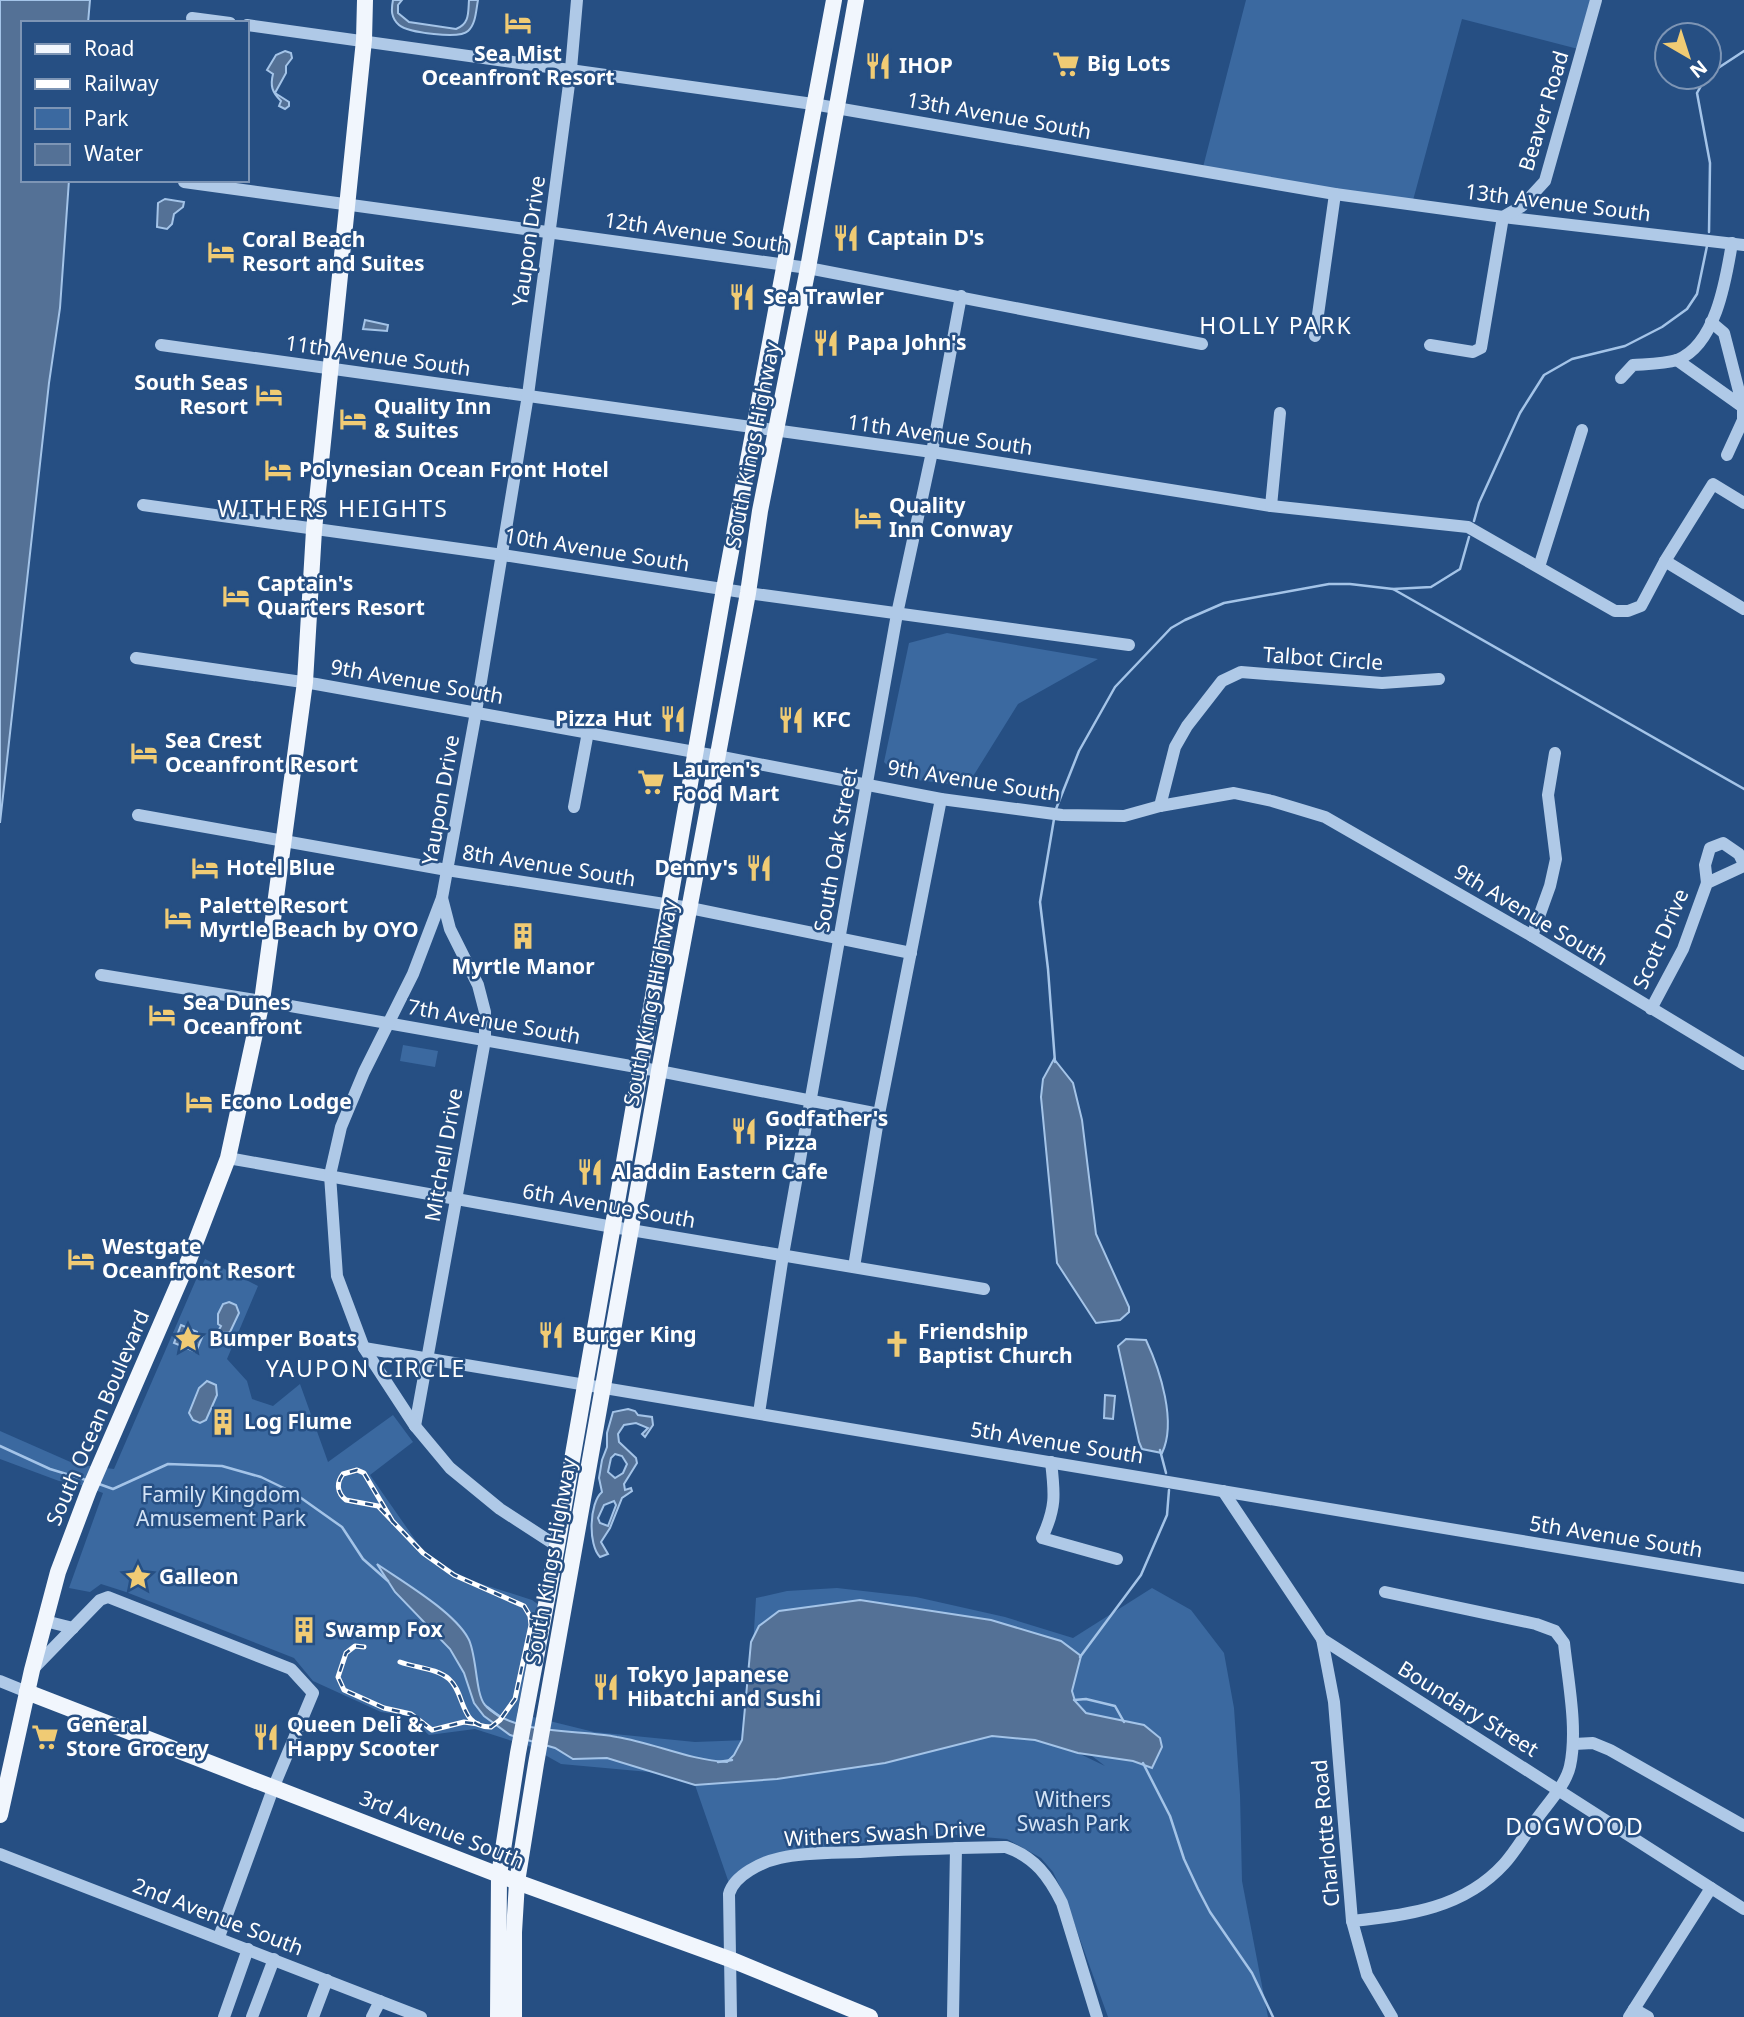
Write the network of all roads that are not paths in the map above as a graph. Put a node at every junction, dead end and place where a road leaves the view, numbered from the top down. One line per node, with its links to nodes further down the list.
1 (365, 0): 9 (main road, South Ocean Boulevard)
2 (576, 0): 10 (street, Yaupon Drive)
3 (834, 0): 11 (main road, South Kings Highway)
4 (856, 0): 12 (main road, South Kings Highway)
5 (1596, 0): 16 (street, Beaver Road)
6 (192, 18): 7 (street)
7 (215, 21)
8 (248, 25): 9 (street, 13th Avenue South)
9 (364, 40): 10 (street, 13th Avenue South); 15 (main road, South Ocean Boulevard)
10 (571, 69): 11 (street, 13th Avenue South); 17 (street, Yaupon Drive)
11 (813, 104): 12 (street, 13th Avenue South); 19 (main road, South Kings Highway)
12 (836, 108): 14 (street, 13th Avenue South); 20 (main road, South Kings Highway)
13 (184, 182): 15 (street, 12th Avenue South)
14 (1335, 194): 16 (street, 13th Avenue South); 23 (street)
15 (346, 205): 17 (street, 12th Avenue South); 28 (main road, South Ocean Boulevard)
16 (1503, 217): 18 (street, 13th Avenue South); 26 (street)
17 (550, 232): 19 (street, 12th Avenue South); 30 (street, Yaupon Drive)
18 (1738, 244): 22 (street)
19 (785, 265): 20 (street, 12th Avenue South); 33 (main road, South Kings Highway)
20 (808, 268): 21 (street, 12th Avenue South); 35 (main road, South Kings Highway)
21 (961, 296): 24 (street, 12th Avenue South); 36 (street, South Oak Street)
22 (1712, 322): 27 (street); 31 (street)
23 (1315, 336)
24 (1202, 344)
25 (162, 345): 28 (street, 11th Avenue South)
26 (1430, 345)
27 (1677, 360): 29 (street); 31 (street)
28 (330, 369): 30 (street, 11th Avenue South); 41 (main road, South Ocean Boulevard)
29 (1621, 378)
30 (528, 395): 33 (street, 11th Avenue South); 42 (street, Yaupon Drive)
31 (1743, 407): 37 (street)
32 (1280, 413): 40 (street)
33 (754, 428): 35 (street, 11th Avenue South); 45 (main road, South Kings Highway)
34 (1582, 430): 44 (street)
35 (775, 431): 36 (street, 11th Avenue South); 46 (main road, South Kings Highway)
36 (932, 452): 40 (street, 11th Avenue South); 48 (street, South Oak Street)
37 (1727, 455)
38 (1744, 503): 43 (street, 11th Avenue South)
39 (143, 505): 41 (street, 10th Avenue South)
40 (1271, 506): 44 (street, 11th Avenue South)
41 (313, 530): 42 (street, 10th Avenue South); 52 (main road, South Ocean Boulevard)
42 (503, 555): 45 (street, 10th Avenue South); 53 (street, Yaupon Drive)
43 (1665, 561): 44 (street, 11th Avenue South); 47 (street)
44 (1539, 567)
45 (724, 589): 46 (street, 10th Avenue South); 55 (main road, South Kings Highway)
46 (748, 593): 48 (street, 10th Avenue South); 57 (main road, South Kings Highway)
47 (1744, 609)
48 (897, 614): 49 (street, 10th Avenue South); 58 (street, South Oak Street)
49 (1129, 645)
50 (136, 658): 52 (street, 9th Avenue South)
51 (1439, 679): 60 (street, Talbot Circle)
52 (305, 682): 53 (street, 9th Avenue South); 63 (main road, South Ocean Boulevard)
53 (476, 712): 54 (street, 9th Avenue South); 65 (street, Yaupon Drive)
54 (588, 732): 55 (street, 9th Avenue South); 61 (street)
55 (695, 752): 57 (street, 9th Avenue South); 68 (main road, South Kings Highway)
56 (1555, 753): 70 (street)
57 (717, 755): 58 (street, 9th Avenue South); 69 (main road, South Kings Highway)
58 (867, 784): 59 (street, 9th Avenue South); 71 (street, South Oak Street)
59 (941, 799): 60 (street, 9th Avenue South); 72 (street)
60 (1160, 806): 70 (street, 9th Avenue South)
61 (574, 807)
62 (138, 815): 63 (street, 8th Avenue South)
63 (285, 841): 65 (street, 8th Avenue South); 74 (main road, South Ocean Boulevard)
64 (1744, 865): 66 (street, Scott Drive); 66 (street)
65 (447, 870): 67 (street, Yaupon Drive); 68 (street, 8th Avenue South)
66 (1707, 884): 75 (street, Scott Drive)
67 (442, 898): 76 (street, Yaupon Drive); 77 (street, Mitchell Drive)
68 (670, 905): 69 (street, 8th Avenue South); 79 (main road, South Kings Highway)
69 (690, 908): 71 (street, 8th Avenue South); 80 (main road, South Kings Highway)
70 (1532, 936): 75 (street, 9th Avenue South)
71 (839, 940): 72 (street, 8th Avenue South); 81 (street, South Oak Street)
72 (911, 953): 82 (street)
73 (101, 975): 74 (street, 7th Avenue South)
74 (262, 1000): 76 (street, 7th Avenue South); 83 (main road, South Ocean Boulevard)
75 (1651, 1009): 78 (street, 9th Avenue South)
76 (390, 1023): 77 (street, 7th Avenue South); 84 (street, Yaupon Drive)
77 (485, 1040): 79 (street, 7th Avenue South); 85 (street, Mitchell Drive)
78 (1744, 1065)
79 (640, 1068): 80 (street, 7th Avenue South); 86 (main road, South Kings Highway)
80 (659, 1071): 81 (street, 7th Avenue South); 87 (main road, South Kings Highway)
81 (810, 1102): 82 (street, 7th Avenue South); 88 (street, South Oak Street)
82 (879, 1114): 89 (street)
83 (228, 1158): 84 (street, 6th Avenue South); 103 (main road, South Ocean Boulevard)
84 (330, 1175): 85 (street, 6th Avenue South); 91 (street, Yaupon Drive)
85 (456, 1200): 86 (street, 6th Avenue South); 92 (street, Mitchell Drive)
86 (613, 1227): 87 (street, 6th Avenue South); 93 (main road, South Kings Highway)
87 (631, 1230): 88 (street, 6th Avenue South); 94 (main road, South Kings Highway)
88 (783, 1255): 89 (street, 6th Avenue South); 95 (street, South Oak Street)
89 (854, 1267): 90 (street, 6th Avenue South)
90 (984, 1289)
91 (364, 1348): 92 (street, 5th Avenue South); 96 (street, Yaupon Drive)
92 (428, 1359): 93 (street, 5th Avenue South); 96 (street, Mitchell Drive)
93 (585, 1384): 94 (street, 5th Avenue South); 99 (main road, South Kings Highway)
94 (603, 1387): 95 (street, 5th Avenue South); 117 (main road, South Kings Highway)
95 (759, 1413): 97 (street, 5th Avenue South)
96 (415, 1426): 99 (street, Yaupon Drive)
97 (1051, 1462): 98 (street, 5th Avenue South); 100 (street)
98 (1223, 1490): 101 (street, 5th Avenue South); 105 (street, Boundary Street)
99 (557, 1546): 116 (main road, South Kings Highway)
100 (1117, 1559)
101 (1744, 1578)
102 (1385, 1592): 109 (street)
103 (45, 1621): 104 (street); 106 (main road, South Ocean Boulevard)
104 (73, 1628): 106 (street); 110 (street)
105 (1322, 1639): 111 (street, Boundary Street); 120 (street, Charlotte Road)
106 (32, 1670): 108 (main road, South Ocean Boulevard)
107 (0, 1681): 108 (street, 3rd Avenue South)
108 (27, 1692): 110 (main road, 3rd Avenue South); 112 (main road, South Ocean Boulevard)
109 (1574, 1744): 111 (street); 113 (street)
110 (274, 1786): 116 (main road, 3rd Avenue South); 121 (street)
111 (1559, 1788): 118 (street, Boundary Street); 120 (street)
112 (0, 1815)
113 (1744, 1826)
114 (956, 1847): 124 (street, Withers Swash Drive); 137 (street); 138 (street, Withers Swash Drive)
115 (0, 1854): 121 (street, 2nd Avenue South)
116 (499, 1875): 117 (main road, 3rd Avenue South); 133 (main road, South Kings Highway)
117 (517, 1882): 124 (main road, 3rd Avenue South); 134 (main road, South Kings Highway)
118 (1711, 1888): 119 (street, Boundary Street); 127 (street)
119 (1744, 1909)
120 (1352, 1921): 139 (street, Charlotte Road)
121 (219, 1937): 122 (street, 2nd Avenue South)
122 (248, 1949): 123 (street, 2nd Avenue South); 128 (street)
123 (274, 1959): 125 (street, 2nd Avenue South); 129 (street)
124 (732, 1960): 135 (street); 136 (main road, 3rd Avenue South)
125 (327, 1980): 126 (street, 2nd Avenue South); 130 (street)
126 (380, 2001): 131 (street); 132 (street, 2nd Avenue South)
127 (1632, 2013): 140 (street)
128 (224, 2017)
129 (252, 2017)
130 (313, 2017)
131 (372, 2017)
132 (421, 2017)
133 (498, 2017)
134 (514, 2017)
135 (732, 2017)
136 (870, 2017)
137 (953, 2017)
138 (1097, 2017)
139 (1392, 2017)
140 (1648, 2017)

